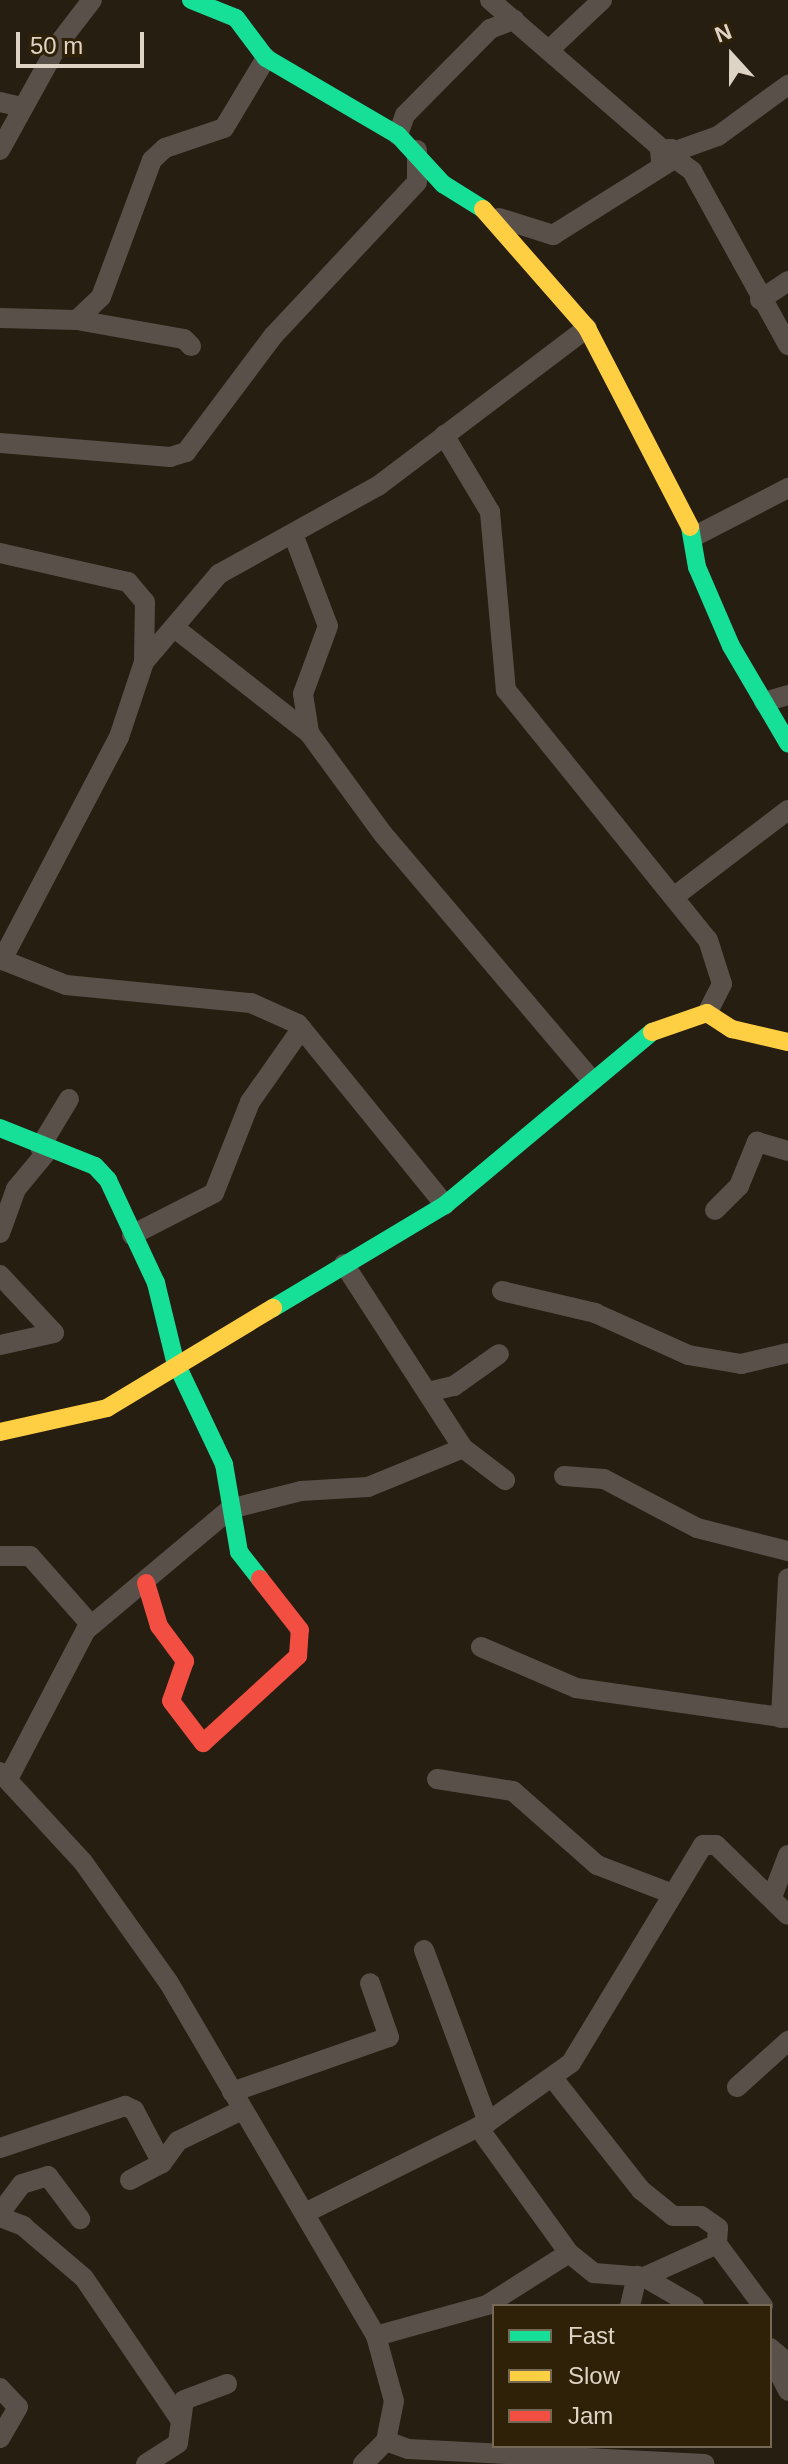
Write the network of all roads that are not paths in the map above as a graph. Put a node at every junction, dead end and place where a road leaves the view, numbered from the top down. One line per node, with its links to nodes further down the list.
1 (92, 0): 10 (street)
2 (191, 0): 7 (street)
3 (490, 0): 5 (street)
4 (602, 0): 6 (street)
5 (514, 20): 6 (street); 11 (street)
6 (549, 50): 14 (street)
7 (266, 58): 11 (street); 19 (street)
8 (788, 85): 14 (street)
9 (0, 102): 10 (street)
10 (21, 107): 12 (street)
11 (398, 135): 13 (street)
12 (0, 150)
13 (417, 150): 15 (street); 24 (street)
14 (668, 155): 15 (street); 17 (street)
15 (499, 218): 20 (street)
16 (788, 281): 17 (street)
17 (760, 300): 21 (street)
18 (0, 318): 19 (street)
19 (77, 320): 22 (street)
20 (587, 328): 23 (street); 27 (street)
21 (788, 345)
22 (191, 346)
23 (444, 435): 26 (street); 36 (street)
24 (0, 443)
25 (788, 488): 27 (street)
26 (293, 534): 29 (street); 33 (street)
27 (695, 536): 32 (street)
28 (0, 553): 30 (street)
29 (176, 629): 30 (street); 33 (street)
30 (144, 662): 37 (street)
31 (788, 695): 32 (street)
32 (764, 702): 34 (street)
33 (309, 733): 41 (street)
34 (788, 743)
35 (788, 810): 36 (street)
36 (675, 896): 38 (street)
37 (1, 960): 39 (street)
38 (707, 1013): 40 (street); 41 (street)
39 (302, 1028): 46 (street); 49 (street)
40 (788, 1042)
41 (590, 1078): 46 (street)
42 (69, 1099): 44 (street)
43 (0, 1128): 44 (street)
44 (45, 1148): 48 (street); 49 (street)
45 (788, 1151): 47 (street)
46 (445, 1205): 50 (street)
47 (715, 1210)
48 (0, 1233)
49 (132, 1235): 56 (street)
50 (344, 1264): 56 (street); 57 (street)
51 (0, 1275): 53 (street)
52 (502, 1291): 54 (street)
53 (0, 1345)
54 (788, 1353)
55 (499, 1354): 57 (street)
56 (175, 1361): 58 (street); 62 (street)
57 (432, 1391): 59 (street)
58 (0, 1432)
59 (463, 1448): 61 (street); 62 (street)
60 (564, 1476): 63 (street)
61 (505, 1480)
62 (230, 1509): 65 (street); 65 (street)
63 (788, 1551)
64 (0, 1556): 67 (street)
65 (146, 1583): 67 (street)
66 (787, 1592): 69 (street)
67 (91, 1625): 70 (street)
68 (481, 1647): 69 (street)
69 (784, 1718)
70 (4, 1776): 81 (street)
71 (437, 1779): 73 (street)
72 (788, 1855): 74 (street)
73 (670, 1893): 74 (street); 79 (street)
74 (772, 1897): 75 (street)
75 (788, 1915)
76 (424, 1950): 82 (street)
77 (370, 1983): 81 (street)
78 (788, 2041): 80 (street)
79 (552, 2077): 82 (street); 89 (street)
80 (737, 2087)
81 (236, 2102): 84 (street); 86 (street)
82 (483, 2124): 86 (street); 90 (street)
83 (0, 2148): 84 (street)
84 (162, 2163): 85 (street)
85 (130, 2180)
86 (305, 2213): 95 (street)
87 (0, 2215): 88 (street); 100 (street)
88 (80, 2219)
89 (717, 2244): 91 (street); 94 (street)
90 (569, 2253): 91 (street); 95 (street)
91 (641, 2277): 92 (street); 93 (street)
92 (631, 2304)
93 (690, 2304)
94 (762, 2304)
95 (376, 2336): 102 (street)
96 (772, 2350): 99 (street)
97 (227, 2384): 100 (street)
98 (0, 2388): 101 (street)
99 (788, 2391)
100 (179, 2418): 105 (street)
101 (0, 2438)
102 (386, 2441): 104 (street); 106 (street)
103 (566, 2451): 104 (street); 107 (street)
104 (538, 2459)
105 (146, 2464)
106 (363, 2464)
107 (702, 2464)

